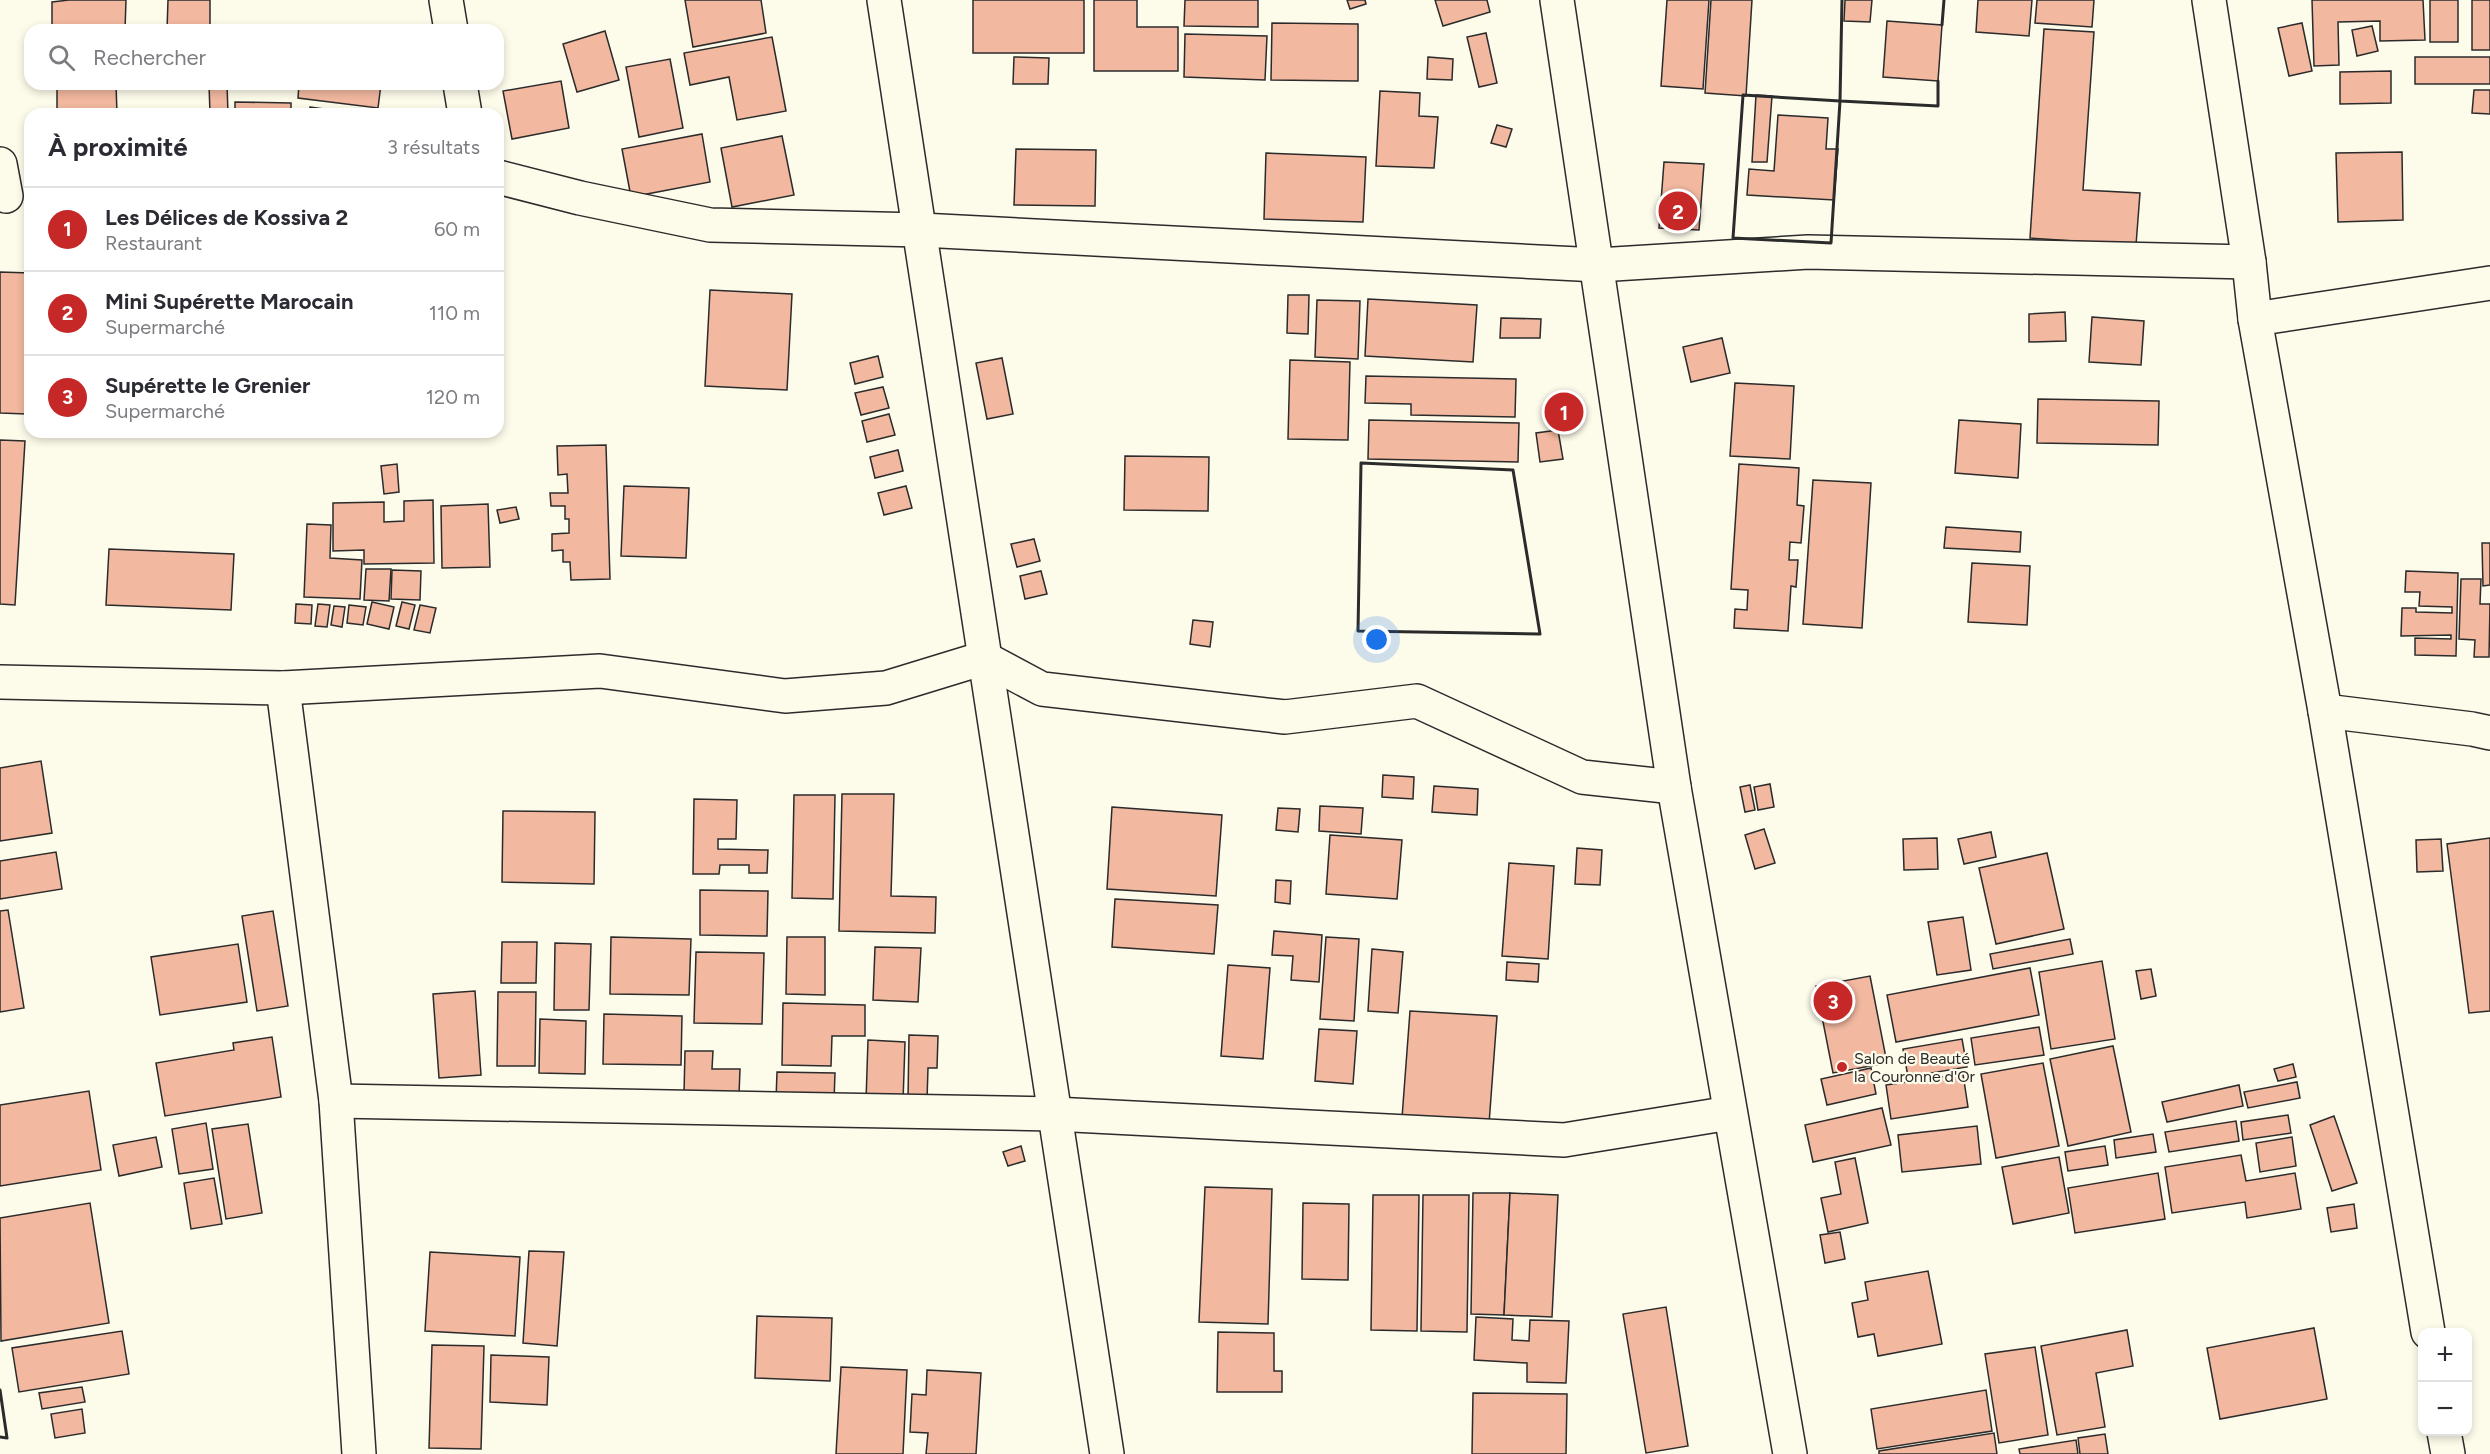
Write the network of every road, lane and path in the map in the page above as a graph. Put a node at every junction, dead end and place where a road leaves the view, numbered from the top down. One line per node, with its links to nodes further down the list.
1 (446, 0): 5 (street)
2 (884, 0): 11 (street)
3 (1557, 0): 13 (street)
4 (2209, 0): 12 (street)
5 (450, 24)
6 (461, 90): 7 (street)
7 (464, 108)
8 (0, 164): 10 (street)
9 (504, 179): 11 (street)
10 (12, 197)
11 (921, 230): 13 (street); 16 (street)
12 (2249, 262): 13 (street); 15 (street)
13 (1598, 265): 21 (street)
14 (2490, 283): 15 (street)
15 (2255, 319): 19 (street)
16 (984, 658): 18 (street); 21 (street); 24 (street)
17 (0, 682): 18 (street)
18 (283, 688): 22 (street)
19 (2325, 711): 20 (street); 25 (street)
20 (2490, 733)
21 (1674, 787): 23 (street)
22 (336, 1101): 24 (street); 27 (street)
23 (1730, 1113): 24 (street); 29 (street)
24 (1054, 1114): 28 (street)
25 (2427, 1328)
26 (2445, 1436): 30 (street)
27 (360, 1454)
28 (1107, 1454)
29 (1790, 1454)
30 (2448, 1454)

